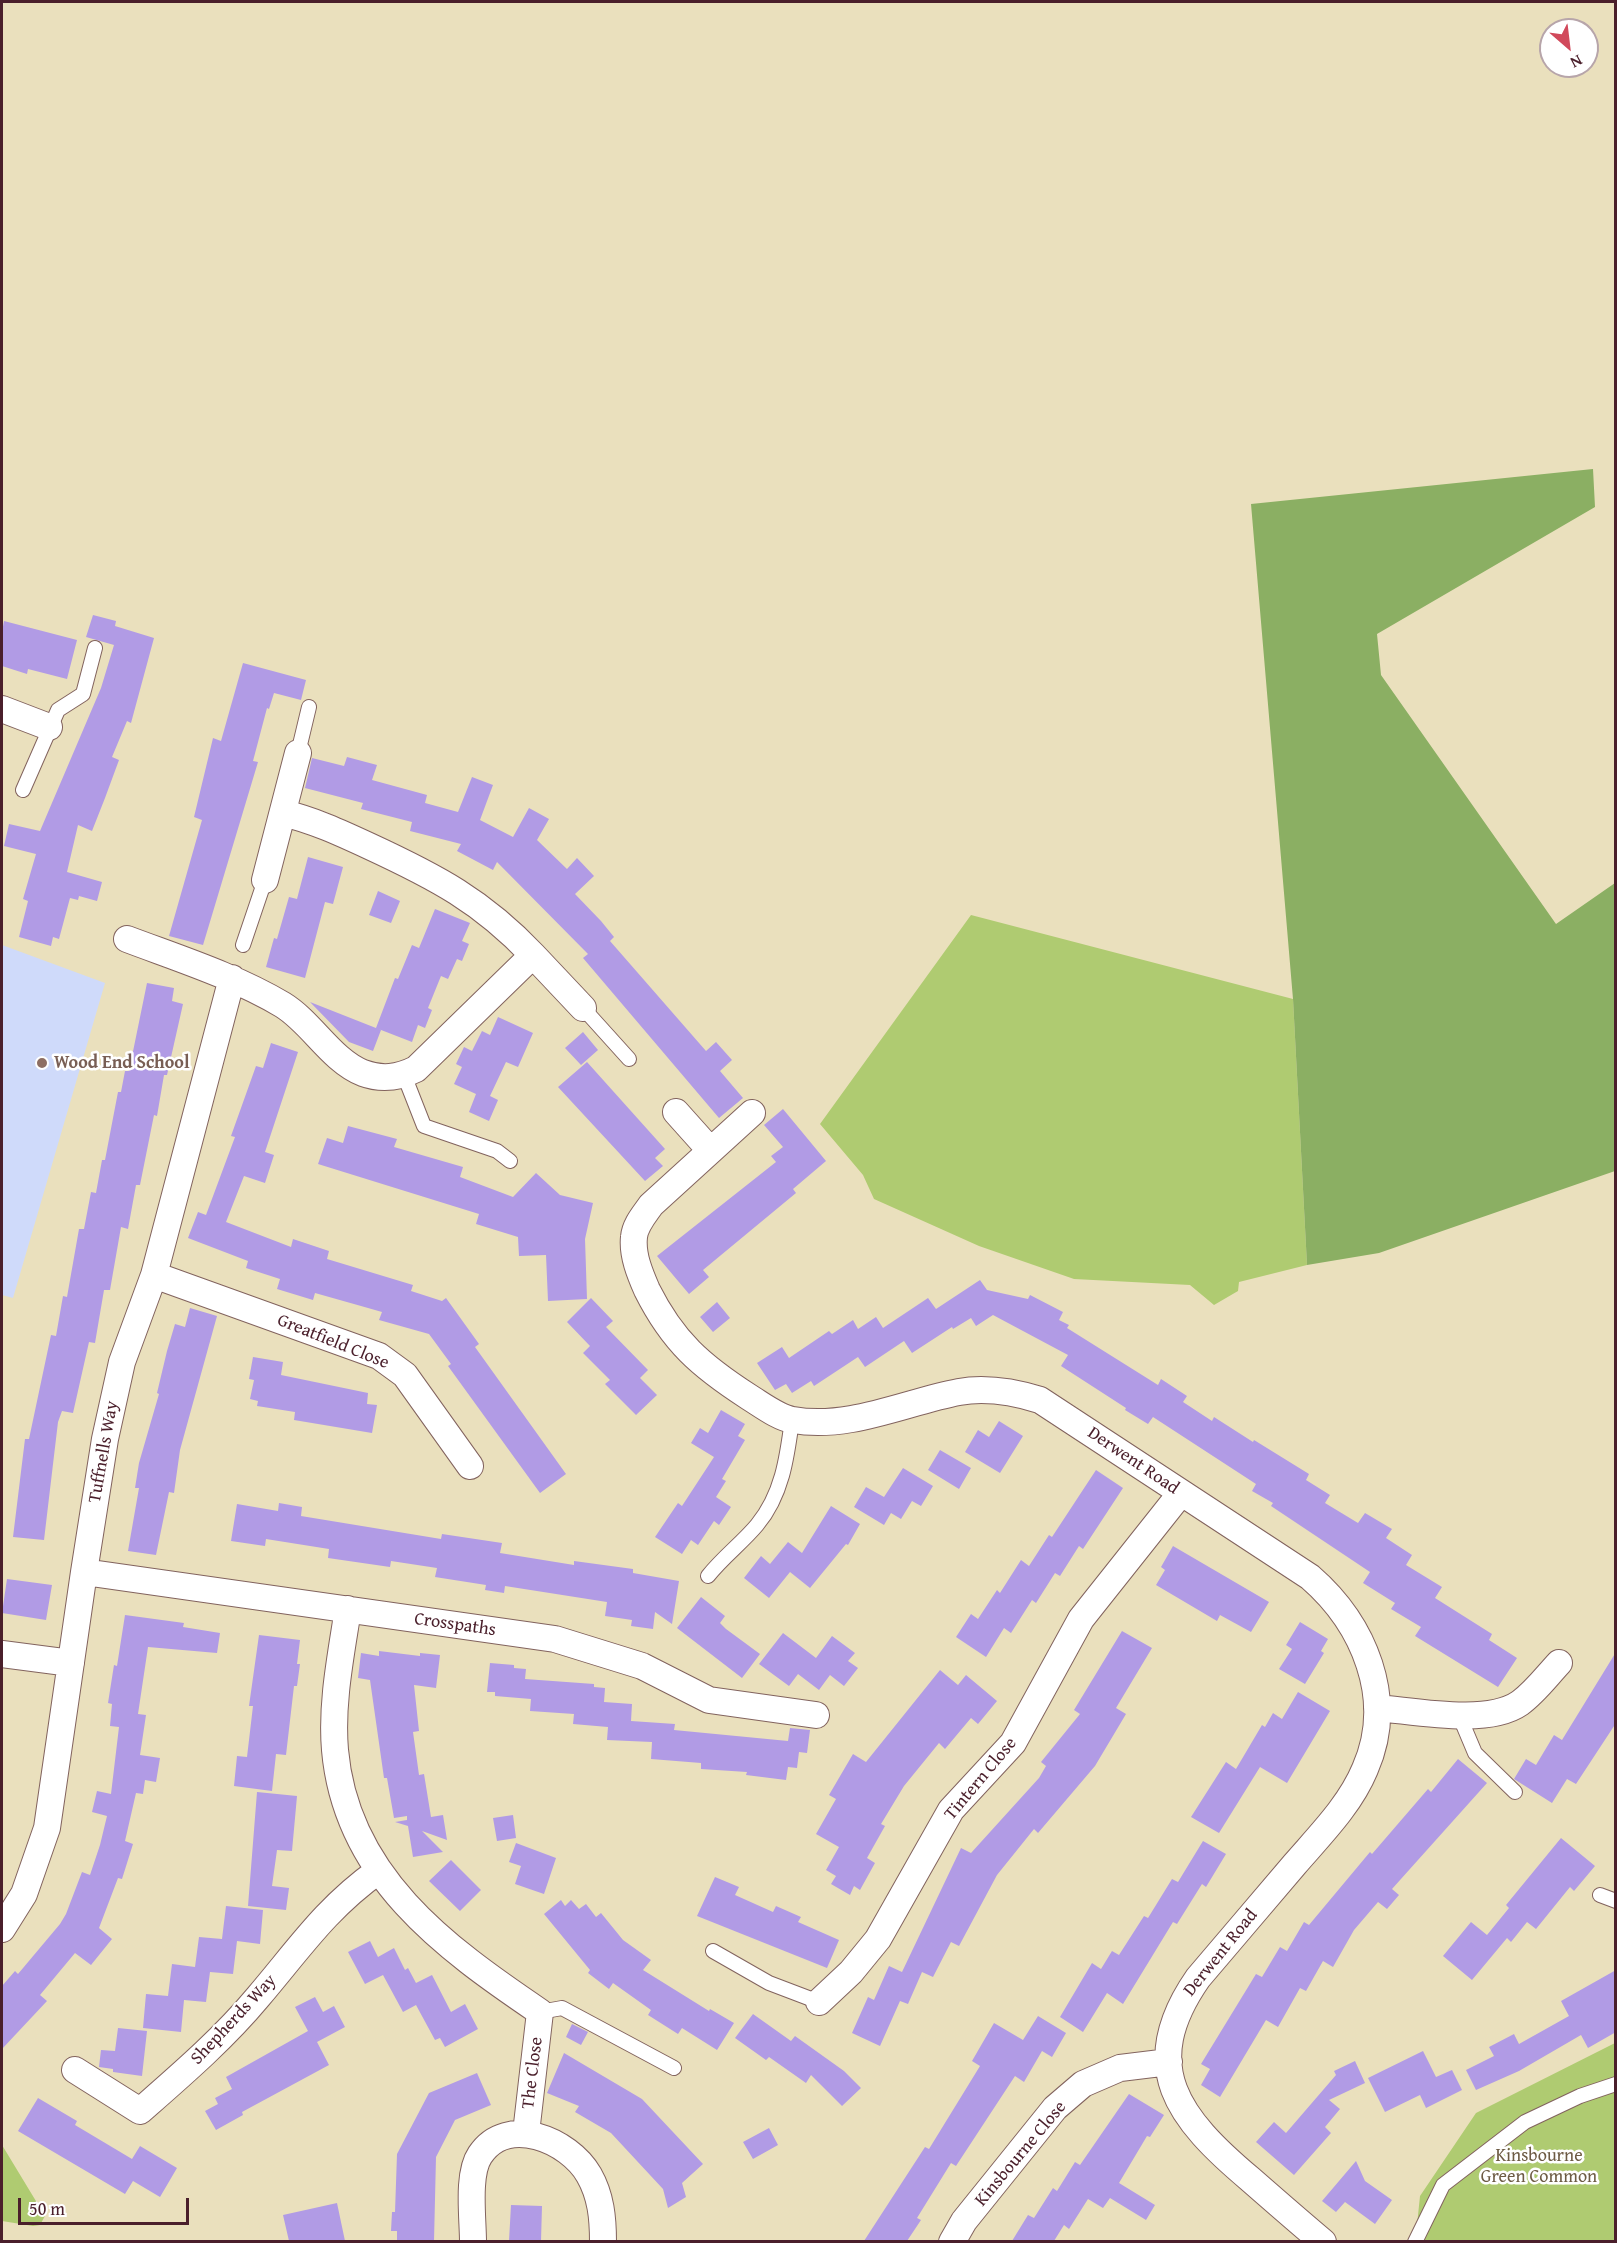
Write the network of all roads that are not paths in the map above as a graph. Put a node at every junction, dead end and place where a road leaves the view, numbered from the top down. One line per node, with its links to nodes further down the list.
1 (95, 648): 4 (lane)
2 (309, 707): 5 (lane)
3 (2, 709): 4 (street)
4 (49, 727): 6 (lane)
5 (298, 753): 7 (street)
6 (23, 790)
7 (283, 813): 8 (street); 11 (street)
8 (265, 880): 10 (lane)
9 (128, 939): 12 (street)
10 (243, 945)
11 (533, 955): 13 (street); 15 (street)
12 (232, 978): 15 (street); 20 (street, Tuffnells Way)
13 (583, 1008): 14 (lane)
14 (629, 1059)
15 (404, 1075): 19 (lane)
16 (672, 1107): 18 (street)
17 (752, 1113): 18 (street, Derwent Road)
18 (710, 1150): 21 (street, Derwent Road)
19 (510, 1161)
20 (154, 1275): 22 (street, Greatfield Close); 24 (street, Tuffnells Way)
21 (792, 1420): 23 (street, Derwent Road); 25 (lane)
22 (470, 1466)
23 (1181, 1493): 30 (street, Derwent Road); 39 (street, Tintern Close)
24 (84, 1572): 26 (street, Crosspaths); 28 (street, Tuffnells Way)
25 (708, 1576)
26 (348, 1609): 31 (street, Crosspaths); 34 (street)
27 (2, 1654): 28 (street)
28 (71, 1663): 37 (street, Tuffnells Way)
29 (1559, 1663): 32 (street)
30 (1377, 1708): 32 (street); 41 (street, Derwent Road)
31 (816, 1715)
32 (1459, 1715): 33 (lane)
33 (1515, 1792)
34 (378, 1871): 40 (street); 43 (street, Shepherds Way)
35 (1600, 1895): 36 (lane)
36 (1616, 1901)
37 (2, 1929)
38 (713, 1951): 39 (lane)
39 (819, 2002)
40 (540, 2012): 42 (lane); 45 (street, The Close)
41 (1169, 2062): 48 (street, Kinsbourne Close); 49 (street, Derwent Road)
42 (674, 2068)
43 (75, 2070)
44 (1616, 2084): 50 (lane)
45 (526, 2133): 46 (street, The Close); 47 (street, The Close)
46 (472, 2241)
47 (603, 2241)
48 (952, 2241)
49 (1323, 2241)
50 (1415, 2241)

